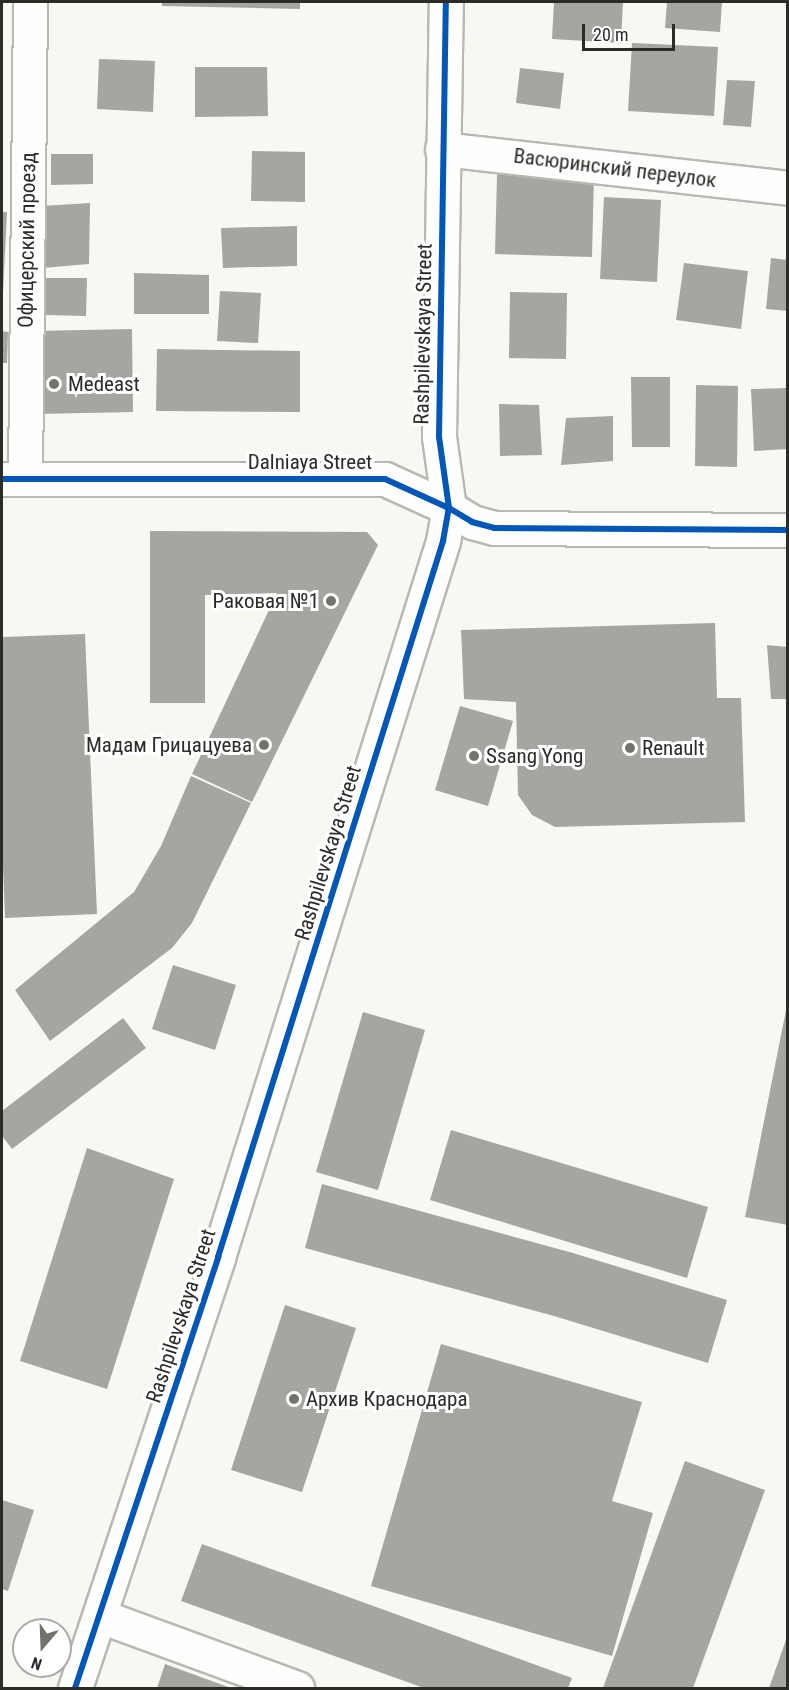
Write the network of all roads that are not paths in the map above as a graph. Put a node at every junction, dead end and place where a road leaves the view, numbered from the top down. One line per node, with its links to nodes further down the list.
1 (30, 2): 5 (street, Офицерский проезд)
2 (446, 2): 3 (street, Rashpilevskaya Street)
3 (442, 149): 4 (street, Васюринский переулок); 6 (street, Rashpilevskaya Street)
4 (788, 188)
5 (13, 479): 6 (street, Dalniaya Street)
6 (449, 508): 7 (street, Dalniaya Street); 8 (street, Rashpilevskaya Street)
7 (788, 530)
8 (100, 1616): 9 (street, Rashpilevskaya Street); 10 (street)
9 (75, 1689)
10 (297, 1689)

